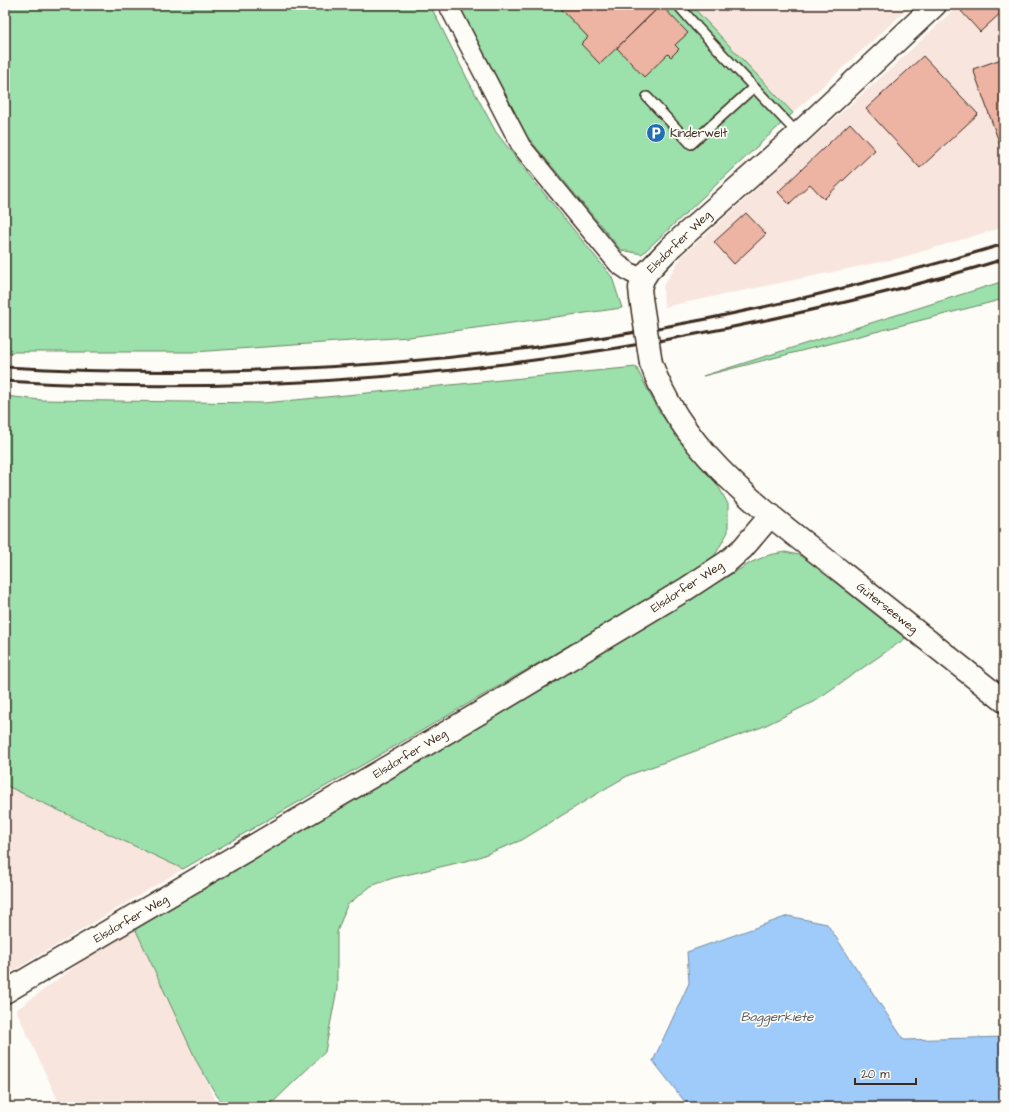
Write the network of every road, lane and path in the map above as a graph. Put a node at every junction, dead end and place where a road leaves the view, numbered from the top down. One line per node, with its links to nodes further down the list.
1 (448, 5): 7 (street)
2 (678, 5): 4 (lane)
3 (935, 5): 6 (street, Elsdorfer Weg)
4 (754, 86): 5 (lane); 6 (lane)
5 (647, 97)
6 (798, 134): 7 (street, Elsdorfer Weg)
7 (642, 288): 8 (street, bridge)
8 (771, 515): 9 (street, Güterseeweg); 10 (street, Elsdorfer Weg)
9 (1004, 701)
10 (5, 992)

